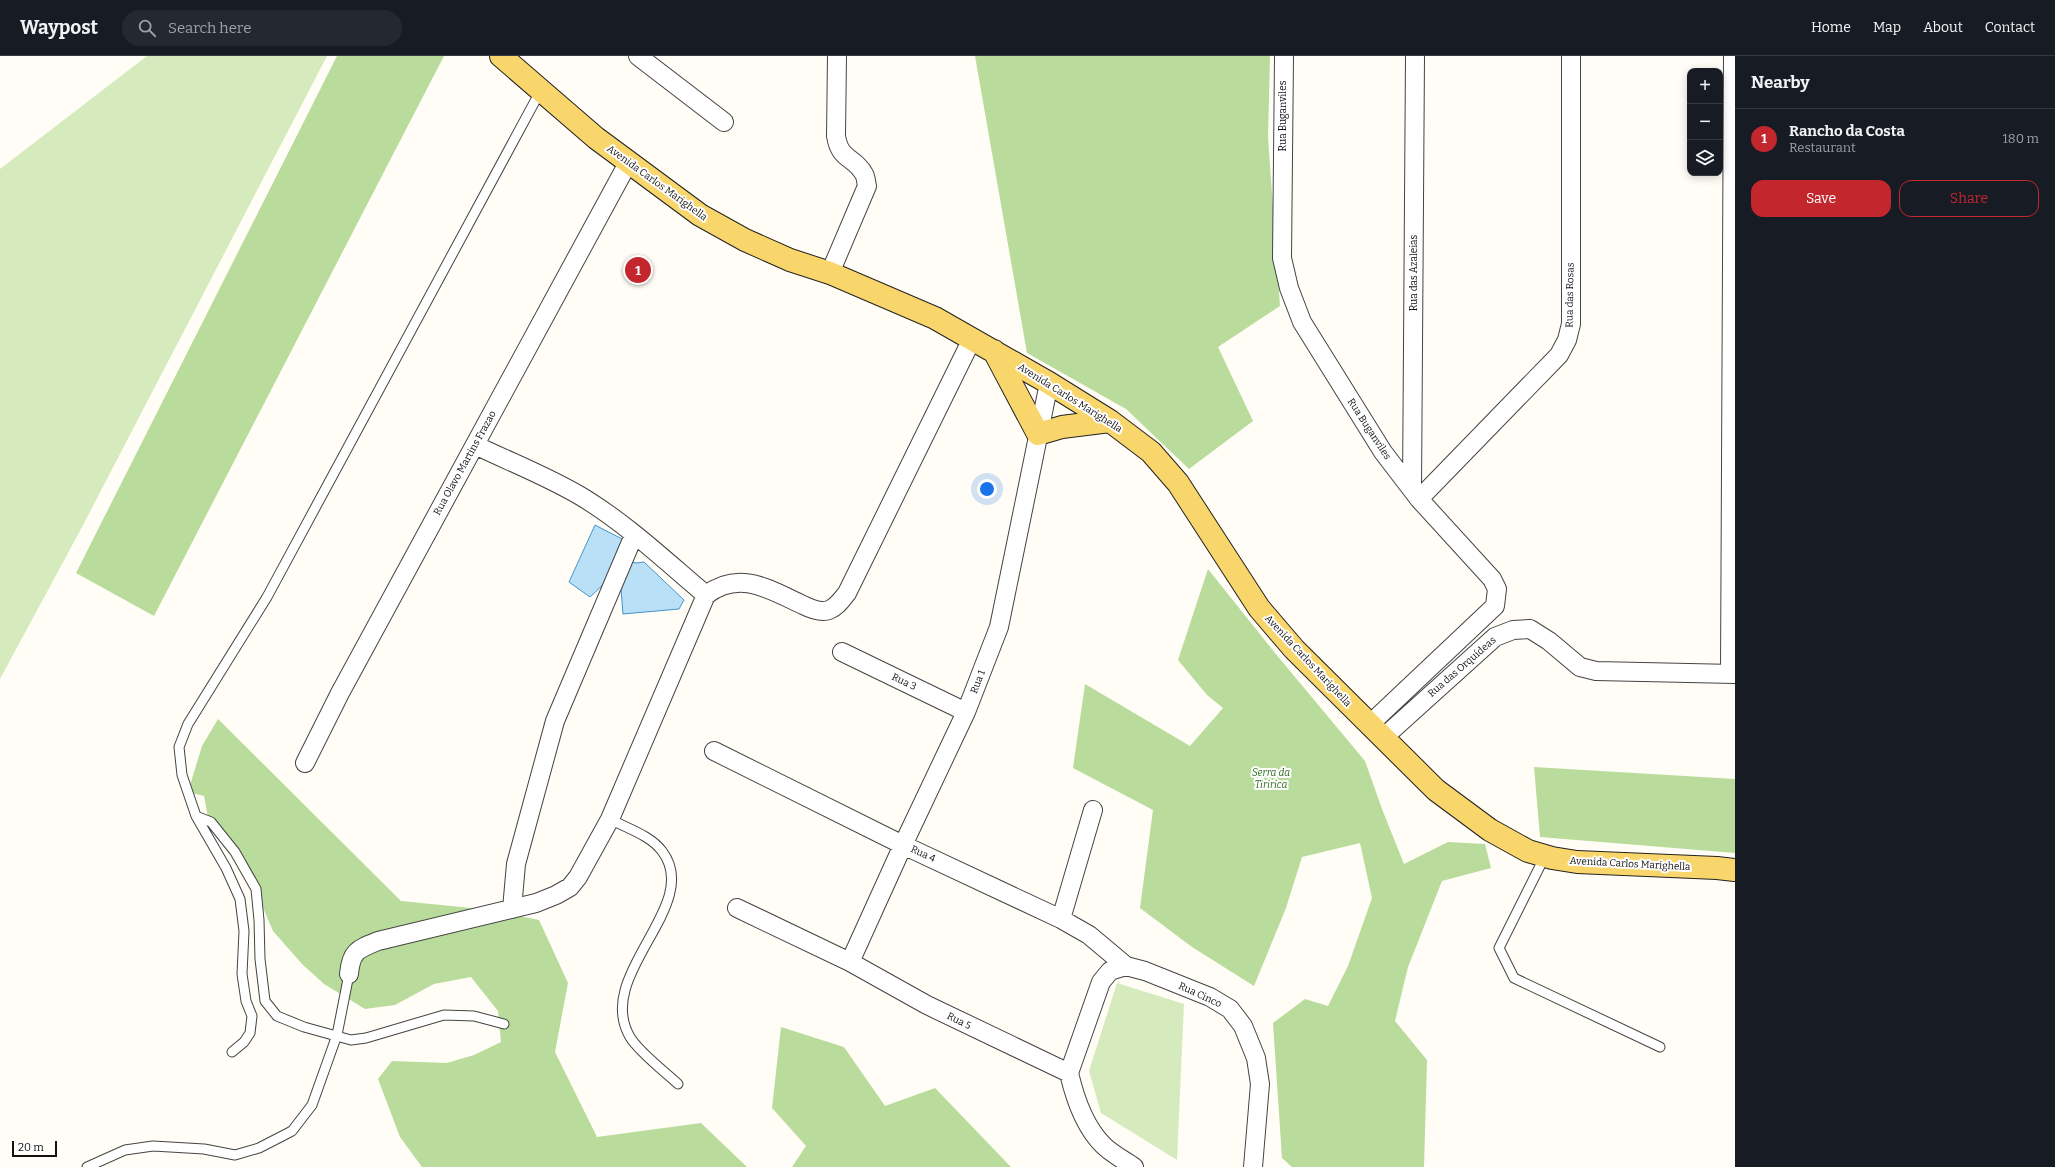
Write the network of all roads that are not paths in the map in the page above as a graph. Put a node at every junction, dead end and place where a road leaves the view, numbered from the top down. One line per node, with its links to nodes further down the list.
1 (501, 56): 8 (main road, Avenida Carlos Marighella)
2 (638, 56): 9 (street)
3 (837, 56): 11 (street)
4 (1284, 56): 18 (street, Rua Buganviles)
5 (1415, 56): 18 (street, Rua das Azaleias)
6 (1571, 56): 18 (street, Rua das Rosas)
7 (1733, 56): 22 (street)
8 (541, 90): 10 (main road, Avenida Carlos Marighella); 28 (lane)
9 (724, 122)
10 (628, 163): 11 (main road, Avenida Carlos Marighella); 17 (street, Rua Olavo Martins Frazao)
11 (830, 273): 12 (main road, Avenida Carlos Marighella)
12 (972, 339): 13 (main road, Avenida Carlos Marighella); 20 (street)
13 (994, 351): 14 (main road, Avenida Carlos Marighella); 16 (main road)
14 (1049, 383): 15 (main road, Avenida Carlos Marighella); 16 (street, Rua 1)
15 (1110, 421): 16 (main road); 24 (main road, Avenida Carlos Marighella)
16 (1038, 434): 23 (street, Rua 1)
17 (475, 445): 19 (street); 26 (street, Rua Olavo Martins Frazao)
18 (1415, 494): 24 (street, Rua Buganviles)
19 (634, 535): 20 (street); 34 (street)
20 (706, 595): 29 (street)
21 (842, 652): 23 (street, Rua 3)
22 (1732, 673): 24 (street, Rua das Orquídeas)
23 (966, 712): 30 (street, Rua 1)
24 (1376, 731): 31 (main road, Avenida Carlos Marighella)
25 (714, 751): 30 (street, Rua 4)
26 (305, 764)
27 (1093, 810): 35 (street)
28 (196, 816): 40 (lane); 42 (lane)
29 (610, 819): 34 (street); 44 (lane)
30 (903, 845): 35 (street, Rua 4); 36 (street, Rua 1)
31 (1545, 856): 32 (main road, Avenida Carlos Marighella); 41 (lane)
32 (1735, 870)
33 (737, 908): 36 (street, Rua 5)
34 (512, 909): 38 (street)
35 (1061, 919): 37 (street, Rua 4)
36 (850, 962): 43 (street, Rua 5)
37 (1126, 966): 43 (street); 47 (street, Rua Cinco)
38 (349, 974): 40 (lane)
39 (504, 1024): 40 (lane)
40 (337, 1035): 45 (lane)
41 (1660, 1047)
42 (232, 1052)
43 (1069, 1073): 46 (street)
44 (678, 1084)
45 (87, 1167)
46 (1134, 1167)
47 (1253, 1167)

